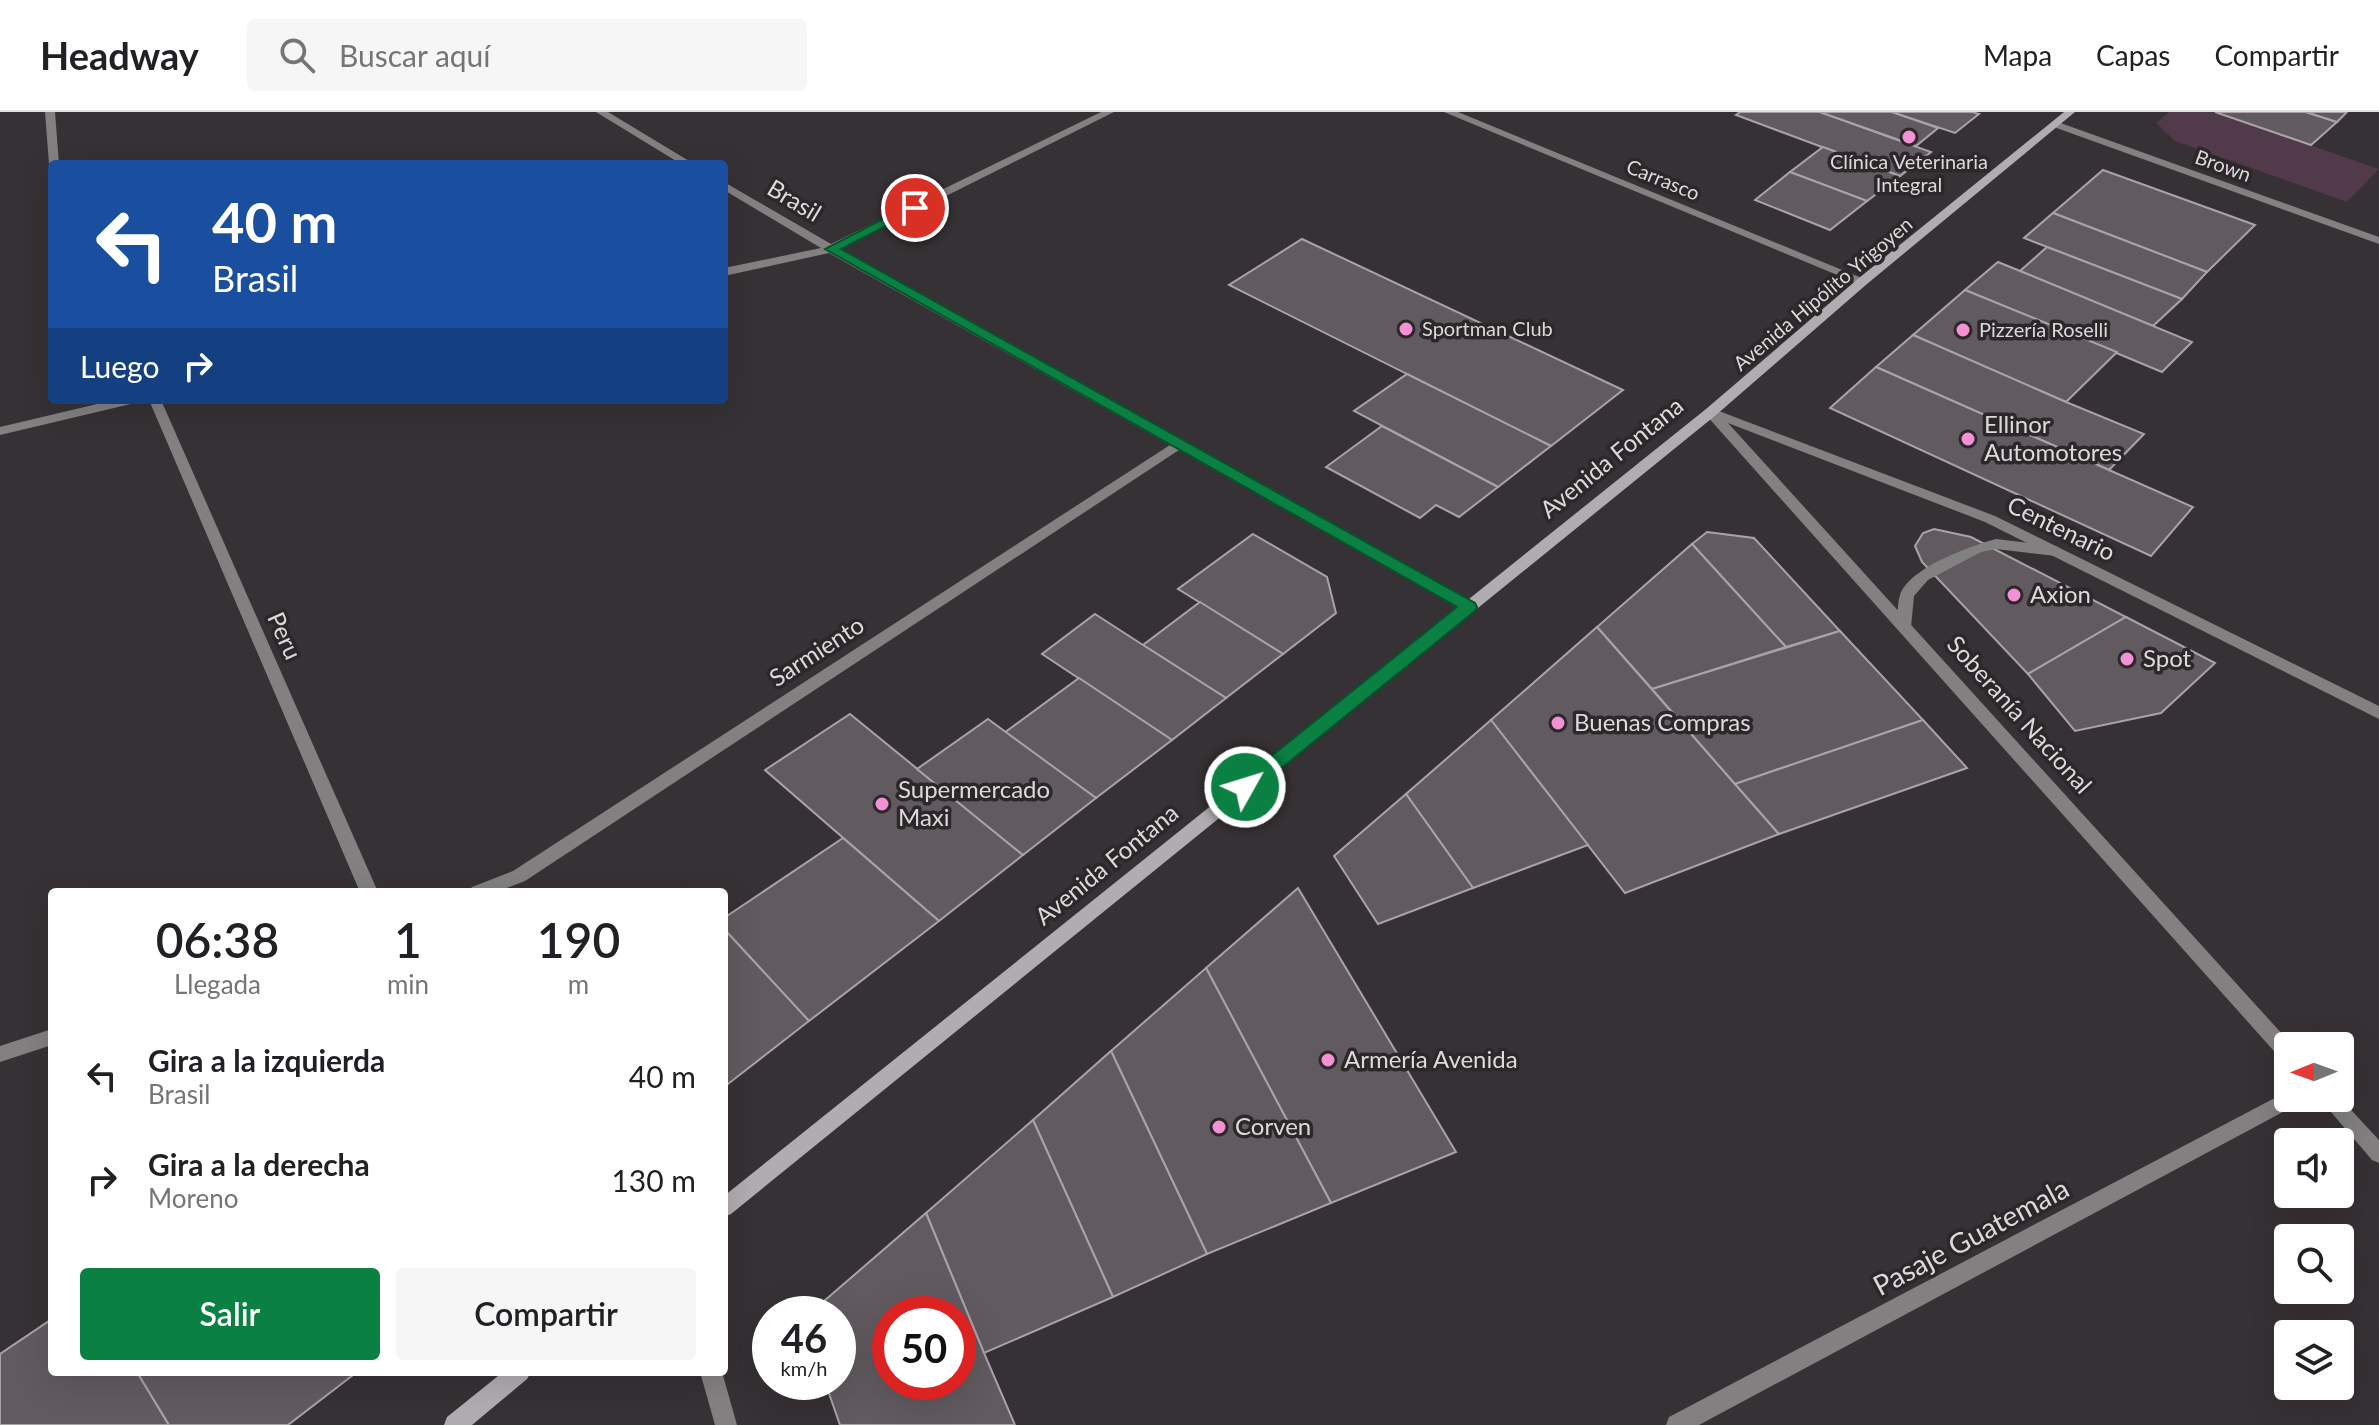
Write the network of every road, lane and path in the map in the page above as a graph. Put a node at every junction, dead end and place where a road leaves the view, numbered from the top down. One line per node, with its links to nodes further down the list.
1 (50, 112): 7 (street)
2 (601, 112): 8 (street)
3 (1109, 112): 11 (street)
4 (1449, 112): 13 (street, Carrasco)
5 (2070, 112): 6 (main road, Avenida Hipólito Yrigoyen)
6 (2055, 124): 10 (street, Brown); 13 (main road, Avenida Hipólito Yrigoyen)
7 (54, 160)
8 (682, 160)
9 (728, 187): 11 (street, Brasil)
10 (2379, 241)
11 (831, 249): 12 (street); 18 (street, Brasil)
12 (728, 271)
13 (1863, 281): 16 (main road, Avenida Hipólito Yrigoyen)
14 (113, 404): 17 (street)
15 (157, 404): 23 (street, Peru)
16 (1711, 412): 19 (street, Centenario); 20 (main road, Avenida Fontana); 21 (street, Soberanía Nacional)
17 (0, 431)
18 (1178, 445): 20 (street, Brasil); 24 (street, Sarmiento)
19 (2058, 551): 21 (street); 22 (street, Centenario)
20 (1469, 607): 31 (main road, Avenida Fontana)
21 (1904, 627): 25 (street, Soberanía Nacional)
22 (2379, 713)
23 (367, 888)
24 (488, 888)
25 (2274, 1037)
26 (48, 1038): 27 (street)
27 (0, 1054)
28 (2274, 1107): 36 (street, Pasaje Guatemala)
29 (2341, 1112): 30 (street)
30 (2379, 1154)
31 (728, 1205)
32 (515, 1376): 34 (main road)
33 (712, 1376): 35 (street)
34 (455, 1425)
35 (726, 1425)
36 (1677, 1425)

